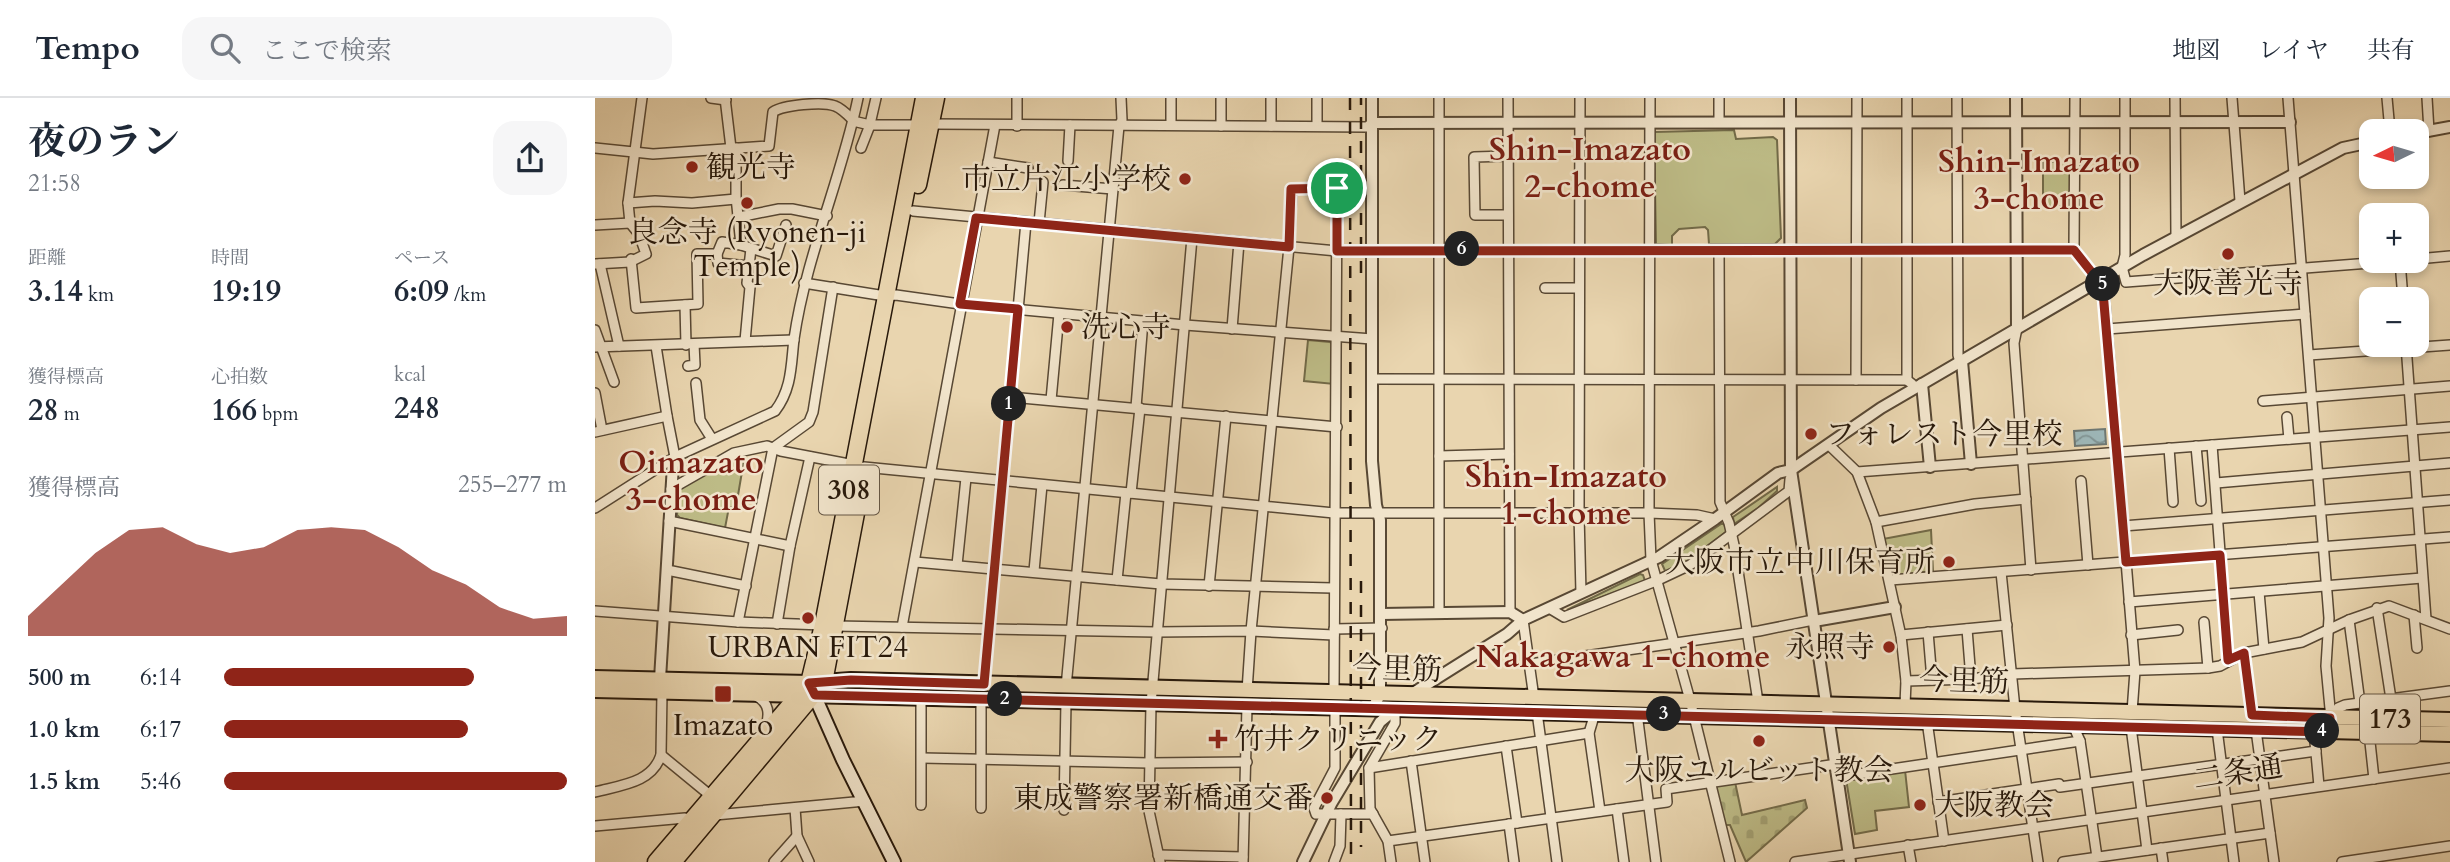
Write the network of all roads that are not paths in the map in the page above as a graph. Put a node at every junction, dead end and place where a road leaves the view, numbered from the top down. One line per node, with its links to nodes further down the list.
1 (642, 98): 67 (street)
2 (711, 98): 31 (street)
3 (858, 98): 34 (street)
4 (876, 98): 52 (street)
5 (924, 98): 51 (highway, 308)
6 (936, 98): 51 (highway, 308)
7 (1017, 98): 58 (street)
8 (1121, 98): 55 (street)
9 (1171, 98): 56 (street)
10 (1221, 98): 57 (street)
11 (1271, 98): 59 (street)
12 (1317, 98): 60 (street)
13 (1372, 98): 41 (street)
14 (1439, 98): 42 (street)
15 (1508, 98): 43 (street)
16 (1580, 98): 44 (street)
17 (1650, 98): 45 (street)
18 (1719, 98): 35 (street)
19 (1790, 98): 46 (street)
20 (1857, 98): 36 (street)
21 (1907, 98): 47 (street)
22 (1957, 98): 48 (street)
23 (2016, 98): 37 (street)
24 (2075, 98): 38 (street)
25 (2125, 98): 49 (street)
26 (2175, 98): 50 (street)
27 (2232, 98): 39 (street)
28 (2288, 98): 40 (street)
29 (2387, 98): 32 (street)
30 (2427, 98): 33 (street)
31 (726, 99): 65 (street)
32 (2389, 119)
33 (2428, 119)
34 (853, 120): 52 (street); 65 (street); 81 (street)
35 (1719, 122): 45 (street); 46 (street)
36 (1857, 122): 46 (street); 47 (street); 102 (street)
37 (2016, 122): 38 (street); 48 (street); 104 (street)
38 (2074, 122): 49 (street); 105 (street)
39 (2234, 122): 40 (street); 50 (street); 77 (street)
40 (2290, 122): 72 (street)
41 (1372, 123): 42 (street); 60 (street); 97 (street)
42 (1439, 123): 43 (street); 95 (street)
43 (1508, 123): 44 (street); 68 (street)
44 (1580, 123): 45 (street); 98 (street)
45 (1650, 123): 99 (street)
46 (1790, 123): 101 (street)
47 (1907, 123): 48 (street); 107 (street)
48 (1957, 123): 103 (street)
49 (2125, 123): 50 (street); 115 (street)
50 (2175, 123): 90 (street)
51 (925, 124): 52 (street); 53 (street); 79 (highway, 308); 122 (highway, 308)
52 (870, 125): 66 (street)
53 (995, 125): 58 (street); 70 (street)
54 (1070, 125): 55 (street); 58 (street); 69 (street)
55 (1119, 125): 56 (street); 75 (street)
56 (1171, 125): 57 (street)
57 (1221, 125): 59 (street)
58 (1017, 126)
59 (1271, 126): 60 (street)
60 (1317, 126)
61 (2450, 127): 62 (street)
62 (2429, 131)
63 (2359, 145): 72 (street)
64 (595, 148): 67 (street)
65 (734, 148): 67 (street); 76 (street)
66 (861, 148)
67 (635, 153): 78 (street)
68 (1508, 156): 80 (street); 80 (street)
69 (1068, 161)
70 (988, 162): 71 (street); 83 (street)
71 (1028, 168)
72 (2295, 172): 77 (street); 116 (street)
73 (1042, 182): 86 (street)
74 (1063, 185): 75 (street)
75 (1112, 189): 89 (street)
76 (736, 199): 78 (street); 82 (street)
77 (2240, 201): 90 (street)
78 (628, 203): 85 (street)
79 (912, 211): 83 (street); 122 (highway, 308)
80 (1508, 215): 96 (street)
81 (827, 216): 82 (street); 118 (street)
82 (739, 217): 93 (street)
83 (976, 218): 84 (street); 123 (street)
84 (1026, 222): 86 (street); 125 (street)
85 (630, 223): 87 (street); 111 (street)
86 (1039, 223): 89 (street)
87 (595, 225)
88 (786, 225): 93 (street)
89 (1108, 229): 91 (street); 128 (street)
90 (2176, 237): 115 (street)
91 (1192, 238): 92 (street); 130 (street)
92 (1239, 242): 94 (street); 133 (street)
93 (746, 247): 108 (street); 114 (street)
94 (1289, 247): 106 (street); 106 (street); 135 (street)
95 (1439, 249): 96 (street); 97 (street); 152 (street)
96 (1508, 249): 98 (street); 153 (street)
97 (1372, 250): 106 (street); 137 (street)
98 (1579, 250): 99 (street); 121 (street)
99 (1649, 250): 100 (street); 155 (street)
100 (1719, 250): 101 (street); 156 (street)
101 (1791, 250): 102 (street); 157 (street)
102 (1857, 250): 107 (street); 158 (street)
103 (1957, 250): 104 (street); 107 (street); 149 (street)
104 (2016, 250): 105 (street); 131 (street)
105 (2074, 250): 117 (street)
106 (1337, 251): 136 (street)
107 (1907, 251): 161 (street)
108 (717, 254): 114 (street); 124 (street)
109 (2450, 257): 110 (street)
110 (2429, 258)
111 (631, 259): 112 (street); 124 (street)
112 (598, 264): 144 (street)
113 (2359, 264): 116 (street)
114 (749, 266): 139 (street)
115 (2122, 267): 116 (street); 117 (street)
116 (2302, 268): 127 (street)
117 (2102, 280): 131 (street); 132 (street)
118 (804, 284): 119 (street); 138 (street)
119 (833, 287): 122 (street); 186 (street)
120 (1545, 288): 121 (street)
121 (1579, 288): 154 (street)
122 (891, 296): 123 (street); 196 (highway, 308)
123 (960, 304): 125 (street); 202 (street)
124 (685, 305): 140 (street)
125 (1018, 309): 126 (street); 165 (street)
126 (1059, 313): 128 (street); 167 (street)
127 (2305, 314): 132 (street); 147 (street)
128 (1102, 317): 129 (street); 169 (street)
129 (1143, 321): 130 (street); 170 (street)
130 (1185, 325): 133 (street); 171 (street)
131 (2017, 328): 149 (street); 193 (street)
132 (2107, 328): 188 (street)
133 (1232, 329): 135 (street)
134 (595, 330): 143 (street)
135 (1281, 332): 136 (street); 175 (street)
136 (1337, 337): 137 (street); 176 (street)
137 (1372, 339): 151 (street)
138 (794, 340): 139 (street); 181 (street)
139 (745, 341): 140 (street)
140 (690, 344): 145 (street); 150 (street)
141 (2429, 345): 142 (street)
142 (2450, 345)
143 (598, 346): 144 (street); 159 (street)
144 (619, 346): 145 (street)
145 (656, 346): 172 (street)
146 (2359, 350): 147 (street)
147 (2309, 355): 166 (street)
148 (2407, 357): 163 (street)
149 (1961, 361): 161 (street); 195 (street)
150 (688, 366)
151 (1372, 379): 152 (street); 223 (street)
152 (1438, 380): 153 (street); 190 (street)
153 (1509, 380): 154 (street); 189 (street)
154 (1580, 380): 155 (street); 227 (street)
155 (1649, 380): 156 (street); 225 (street)
156 (1719, 380): 157 (street); 221 (street)
157 (1791, 380): 158 (street); 199 (street)
158 (1856, 380): 161 (street)
159 (614, 382)
160 (696, 383): 181 (street)
161 (1915, 384): 183 (street); 198 (street)
162 (2450, 386): 163 (street)
163 (2409, 389): 166 (street); 178 (street)
164 (595, 393): 179 (street)
165 (1010, 397): 167 (street); 204 (street)
166 (2312, 397): 168 (street); 180 (street)
167 (1051, 400): 169 (street)
168 (2263, 401)
169 (1093, 403): 170 (street); 209 (street)
170 (1138, 407): 171 (street); 210 (street)
171 (1178, 412): 173 (street); 211 (street)
172 (667, 416): 179 (street); 191 (street)
173 (1226, 416): 175 (street); 215 (street)
174 (2287, 417): 182 (street)
175 (1273, 419): 176 (street); 218 (street)
176 (1337, 427): 222 (street)
177 (2450, 427): 178 (street)
178 (2412, 430): 180 (street); 197 (street)
179 (599, 431)
180 (2315, 437): 182 (street); 201 (street)
181 (712, 439): 191 (street)
182 (2289, 439): 184 (street)
183 (1829, 445): 199 (street); 200 (street)
184 (2212, 445): 185 (street); 206 (street)
185 (2196, 446): 187 (street); 213 (street)
186 (773, 448): 192 (street); 208 (street); 235 (street)
187 (2169, 448): 188 (street); 216 (street)
188 (2118, 452): 193 (street); 232 (street)
189 (1509, 454): 190 (street); 226 (street)
190 (1439, 456): 224 (street)
191 (675, 457): 208 (street); 219 (street)
192 (810, 457): 196 (street); 237 (street)
193 (2023, 460): 195 (street); 212 (street)
194 (2450, 463): 197 (street)
195 (1971, 464): 198 (street)
196 (859, 466): 202 (street); 281 (highway, 308)
197 (2415, 466): 201 (street); 217 (street)
198 (1930, 467): 200 (street)
199 (1791, 470): 221 (street); 233 (street); 277 (street)
200 (1857, 472): 231 (street)
201 (2317, 474): 206 (street); 220 (street)
202 (929, 475): 203 (street); 241 (street)
203 (966, 478): 204 (street); 243 (street)
204 (1001, 481): 207 (street); 245 (street)
205 (2081, 481): 244 (street)
206 (2216, 483): 228 (street)
207 (1042, 485): 209 (street); 248 (street)
208 (671, 489): 230 (street)
209 (1084, 489): 210 (street); 250 (street)
210 (1128, 493): 211 (street); 252 (street)
211 (1168, 496): 215 (street); 255 (street)
212 (2026, 499): 231 (street); 247 (street)
213 (2201, 500)
214 (2450, 500): 217 (street)
215 (1216, 501): 218 (street); 257 (street)
216 (2173, 502)
217 (2417, 502): 220 (street); 236 (street)
218 (1264, 506): 222 (street); 258 (street)
219 (595, 508)
220 (2320, 509): 228 (street); 238 (street)
221 (1725, 512): 229 (street); 233 (street)
222 (1334, 513): 223 (street); 259 (street)
223 (1378, 513): 224 (street); 271 (street)
224 (1439, 513): 226 (street); 270 (street)
225 (1649, 513): 227 (street); 229 (street); 240 (street)
226 (1509, 514): 227 (street); 269 (street)
227 (1579, 514): 262 (street)
228 (2218, 518): 232 (street); 239 (street)
229 (1715, 520): 240 (street)
230 (670, 521): 235 (street); 246 (street)
231 (1876, 522): 253 (street)
232 (2123, 526): 242 (street)
233 (1731, 534): 254 (street); 292 (street)
234 (2450, 537): 236 (street)
235 (755, 538): 237 (street); 256 (street)
236 (2420, 540): 238 (street); 251 (street)
237 (790, 546): 280 (street)
238 (2323, 547): 239 (street); 260 (street)
239 (2220, 555): 242 (street); 263 (street)
240 (1651, 560): 254 (street); 262 (street)
241 (915, 562): 243 (street); 283 (street)
242 (2126, 562): 244 (street); 264 (street)
243 (957, 565): 245 (street)
244 (2088, 565): 247 (street)
245 (993, 568): 248 (street); 284 (street)
246 (667, 570): 256 (street); 273 (street)
247 (2031, 570): 249 (street)
248 (1034, 571): 250 (street)
249 (2001, 572): 253 (street); 282 (street)
250 (1076, 576): 252 (street); 289 (street)
251 (2423, 578): 260 (street); 274 (street)
252 (1117, 580): 255 (street)
253 (1889, 580): 265 (street)
254 (1657, 581): 266 (street); 298 (street)
255 (1161, 584): 257 (street); 293 (street)
256 (745, 586): 278 (street)
257 (1209, 586): 258 (street)
258 (1257, 587): 259 (street); 291 (street)
259 (1333, 587): 294 (street)
260 (2327, 587): 261 (street); 286 (street)
261 (2259, 592): 263 (street); 300 (street)
262 (1581, 593): 266 (street)
263 (2223, 595): 264 (street); 302 (street)
264 (2129, 602): 297 (street)
265 (1895, 607): 277 (street); 296 (street)
266 (1549, 608): 275 (street)
267 (2377, 608): 272 (street); 276 (street); 323 (street)
268 (595, 611): 273 (street)
269 (1510, 612): 270 (street); 275 (street)
270 (1439, 613): 271 (street)
271 (1381, 614): 285 (street)
272 (2414, 615): 274 (street); 299 (street)
273 (664, 616): 278 (street); 311 (street)
274 (2426, 619): 288 (street)
275 (1523, 620): 303 (street); 319 (street)
276 (2349, 620): 286 (street); 327 (street)
277 (1813, 621): 292 (street); 328 (street)
278 (738, 622): 280 (street)
279 (2204, 622): 304 (street)
280 (777, 624): 281 (street)
281 (829, 625): 283 (street); 312 (highway, 308)
282 (2007, 625): 287 (street); 306 (street)
283 (902, 627): 284 (street)
284 (988, 628): 289 (street); 314 (street)
285 (1382, 628): 294 (street); 318 (street)
286 (2328, 628): 300 (street); 342 (street)
287 (1967, 629): 295 (street); 308 (street)
288 (2450, 629)
289 (1071, 630): 293 (street); 317 (street)
290 (2178, 630): 297 (street)
291 (1251, 631): 293 (street); 294 (street); 322 (street)
292 (1748, 631): 298 (street); 325 (street)
293 (1156, 632): 320 (street)
294 (1334, 632): 324 (street)
295 (1928, 632): 296 (street); 309 (street)
296 (1901, 635): 310 (street)
297 (2131, 635): 305 (street)
298 (1674, 642): 303 (street); 326 (street)
299 (2417, 648)
300 (2264, 649): 301 (street)
301 (2244, 653): 302 (street); 335 (street)
302 (2228, 660): 304 (street)
303 (1530, 664): 329 (street)
304 (2208, 668): 305 (street)
305 (2134, 671): 306 (street); 338 (street)
306 (2012, 674): 308 (street); 336 (street)
307 (595, 678): 311 (main road, 今里筋)
308 (1971, 679): 309 (street)
309 (1932, 680): 310 (street)
310 (1906, 681): 330 (street)
311 (661, 685): 312 (main road, 今里筋); 313 (main road, 今里筋); 316 (main road, 今里筋); 355 (street)
312 (812, 688): 314 (main road, 今里筋 / 173); 316 (main road, 今里筋); 321 (main road, 今里筋 / 173); 349 (highway, 308); 379 (main road); 392 (highway, 308)
313 (595, 690)
314 (982, 691): 317 (main road, 今里筋 / 173); 321 (main road, 今里筋 / 173); 358 (street)
315 (2450, 691): 323 (street)
316 (751, 693): 349 (street)
317 (1066, 694): 320 (main road, 今里筋 / 173); 359 (street)
318 (1380, 695): 319 (main road, 今里筋 / 173); 324 (main road, 今里筋 / 173); 331 (street)
319 (1410, 695): 329 (main road, 今里筋 / 173); 332 (street)
320 (1151, 696): 322 (main road, 今里筋 / 173); 361 (street)
321 (921, 697): 356 (street)
322 (1247, 698): 324 (main road, 今里筋 / 173); 362 (street)
323 (2391, 699): 327 (street)
324 (1335, 701): 331 (main road, 今里筋 / 173); 389 (street)
325 (1758, 702): 326 (main road, 今里筋 / 173); 328 (main road, 今里筋 / 173)
326 (1690, 703): 329 (main road, 今里筋 / 173); 334 (main road, 今里筋 / 173); 337 (main road, 今里筋 / 173); 371 (street)
327 (2360, 703): 342 (street)
328 (1826, 704): 330 (main road, 今里筋 / 173); 337 (street)
329 (1536, 705): 332 (main road, 今里筋 / 173); 333 (main road, 今里筋 / 173); 350 (street)
330 (1905, 705): 336 (main road, 今里筋 / 173)
331 (1372, 709): 332 (main road, 今里筋 / 173)
332 (1395, 710): 366 (street); 389 (street)
333 (1595, 713): 334 (main road, 今里筋 / 173); 345 (street)
334 (1637, 713): 381 (street)
335 (2252, 715): 338 (main road, 今里筋 / 173); 342 (main road, 今里筋 / 173)
336 (2017, 716): 338 (main road, 今里筋 / 173); 339 (main road, 今里筋 / 173); 341 (main road, 今里筋 / 173); 353 (street)
337 (1830, 719): 339 (main road, 今里筋 / 173); 364 (street)
338 (2132, 719): 341 (main road, 今里筋 / 173); 343 (main road, 今里筋 / 173); 368 (street)
339 (1927, 720): 363 (street)
340 (2450, 720): 342 (main road, 今里筋 / 173)
341 (2073, 725): 351 (street)
342 (2331, 725): 344 (main road, 今里筋 / 173); 346 (main road, 今里筋 / 173)
343 (2217, 729): 348 (main road, 今里筋 / 173); 365 (street)
344 (2314, 731): 348 (main road, 今里筋 / 173); 354 (street)
345 (1589, 733): 350 (street); 387 (street)
346 (2369, 733): 347 (main road, 今里筋 / 173); 370 (street)
347 (2450, 734)
348 (2256, 735): 357 (street)
349 (762, 737): 377 (highway, 308)
350 (1540, 740): 352 (street); 393 (street)
351 (2080, 741): 353 (street); 372 (street)
352 (1506, 746): 360 (street); 396 (street)
353 (2022, 751): 363 (street); 374 (street)
354 (2316, 751): 357 (street); 373 (street)
355 (661, 755): 375 (street); 377 (street)
356 (922, 758): 358 (street); 382 (street)
357 (2259, 758): 365 (street); 376 (street)
358 (982, 760): 359 (street); 384 (street)
359 (1064, 761): 361 (street); 386 (street)
360 (1411, 761): 366 (street); 401 (street)
361 (1149, 762): 362 (street); 411 (street)
362 (1247, 762): 412 (street)
363 (1931, 763): 369 (street); 380 (street)
364 (1836, 764): 369 (street); 371 (street)
365 (2221, 764): 368 (street); 378 (street)
366 (1369, 768): 391 (street)
367 (2450, 768): 370 (street, 二条通)
368 (2137, 776): 372 (street); 388 (street)
369 (1838, 777): 410 (street)
370 (2374, 779): 373 (street, 二条通)
371 (1709, 782): 381 (street); 426 (street)
372 (2086, 784): 374 (street); 394 (street)
373 (2319, 786): 376 (street, 二条通)
374 (2028, 788): 380 (street); 398 (street)
375 (595, 792)
376 (2264, 794): 378 (street, 二条通); 399 (street)
377 (711, 796): 395 (highway, 308)
378 (2225, 800): 388 (street, 二条通); 402 (street)
379 (865, 801): 383 (street); 417 (main road)
380 (1938, 802): 404 (street)
381 (1648, 804): 385 (street); 425 (street)
382 (921, 805)
383 (795, 808): 392 (street); 400 (street)
384 (981, 808)
385 (1617, 808): 387 (street); 424 (street)
386 (1064, 810)
387 (1600, 811): 393 (street)
388 (2142, 813): 394 (street, 二条通); 408 (street)
389 (1327, 814): 390 (street); 418 (street)
390 (1341, 814): 391 (street); 419 (street)
391 (1373, 814): 403 (street)
392 (715, 815): 414 (highway, 308)
393 (1550, 818): 396 (street); 423 (street)
394 (2091, 819): 398 (street, 二条通); 409 (street)
395 (690, 822): 397 (street); 413 (highway, 308)
396 (1513, 823): 401 (street); 422 (street)
397 (595, 827)
398 (2033, 828): 404 (street, 二条通); 429 (street)
399 (2270, 833): 402 (street); 433 (street)
400 (797, 836): 415 (street); 416 (street)
401 (1422, 836): 403 (street); 421 (street)
402 (2230, 838): 407 (street); 432 (street)
403 (1388, 841): 420 (street)
404 (1944, 841): 405 (street, 二条通)
405 (1908, 845): 410 (street, 二条通); 428 (street)
406 (2450, 846): 434 (street)
407 (2161, 849): 408 (street); 431 (street)
408 (2147, 850): 409 (street)
409 (2097, 857): 430 (street)
410 (1850, 858): 427 (street, 二条通)
411 (1159, 859): 412 (street)
412 (1243, 859)
413 (656, 862)
414 (673, 862)
415 (774, 862)
416 (809, 862)
417 (894, 862)
418 (1303, 862)
419 (1334, 862)
420 (1391, 862)
421 (1425, 862)
422 (1514, 862)
423 (1557, 862)
424 (1625, 862)
425 (1656, 862)
426 (1730, 862)
427 (1795, 862)
428 (1911, 862)
429 (2038, 862)
430 (2063, 862)
431 (2163, 862)
432 (2234, 862)
433 (2274, 862)
434 (2342, 862)

